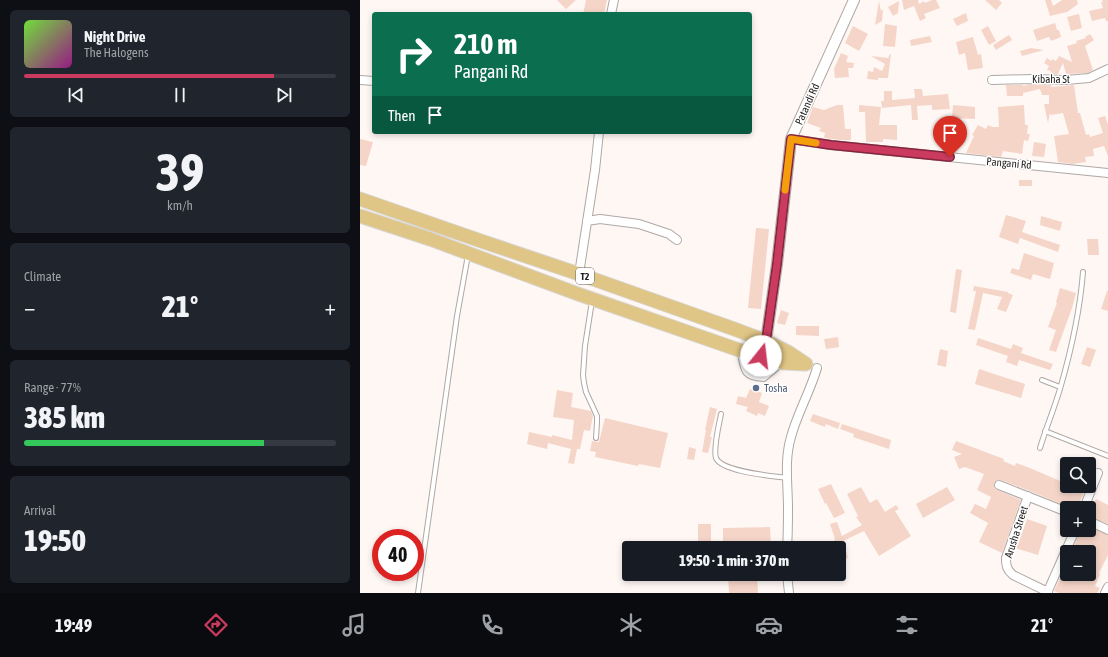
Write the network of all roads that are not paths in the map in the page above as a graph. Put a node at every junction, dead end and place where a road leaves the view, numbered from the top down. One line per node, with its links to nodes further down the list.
1 (614, 0): 3 (street)
2 (854, 0): 9 (street, Patandi Rd)
3 (612, 12)
4 (1108, 69): 6 (street, Kibaha St)
5 (360, 80): 7 (street)
6 (992, 80)
7 (372, 81)
8 (599, 134): 13 (street)
9 (791, 139): 10 (street, Pangani Rd); 22 (street, Patandi Rd)
10 (1108, 173)
11 (360, 199): 14 (highway, T2)
12 (360, 216): 15 (highway, T2)
13 (587, 221): 16 (street); 20 (street)
14 (434, 224): 15 (highway); 17 (highway, T2)
15 (430, 239): 18 (highway, T2)
16 (677, 240)
17 (481, 241): 18 (highway); 20 (highway, T2)
18 (472, 255): 21 (highway, T2); 47 (lane)
19 (1083, 272): 28 (lane)
20 (579, 274): 22 (highway, T2)
21 (592, 299): 23 (highway, T2); 31 (lane)
22 (766, 341): 24 (street, Patandi Rd); 25 (highway, T2)
23 (739, 350): 24 (highway, T2); 25 (lane)
24 (761, 356): 25 (highway, T2)
25 (784, 363)
26 (817, 368): 35 (street)
27 (1042, 380): 28 (lane)
28 (1060, 387): 30 (lane)
29 (720, 414): 35 (lane)
30 (1045, 431): 32 (lane); 33 (lane)
31 (596, 438)
32 (1040, 448)
33 (1108, 456)
34 (1098, 473): 38 (street)
35 (787, 478): 43 (street)
36 (999, 485): 37 (street)
37 (1028, 496): 39 (street); 46 (street, Arusha Street)
38 (1087, 501)
39 (1060, 509)
40 (1096, 524): 41 (street)
41 (1108, 530)
42 (1071, 537): 46 (street)
43 (787, 541)
44 (788, 581): 48 (street)
45 (1108, 587): 49 (street)
46 (1048, 592)
47 (418, 593)
48 (789, 593)
49 (1105, 593)

